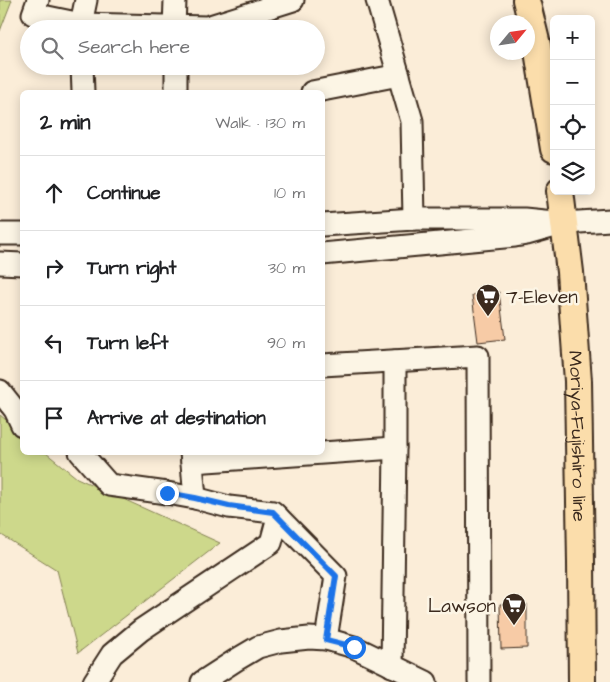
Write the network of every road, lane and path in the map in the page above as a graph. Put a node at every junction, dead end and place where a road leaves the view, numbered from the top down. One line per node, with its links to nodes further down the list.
1 (38, 0): 7 (street)
2 (86, 0): 8 (street)
3 (175, 0): 9 (street)
4 (294, 0): 10 (street)
5 (377, 0): 13 (street)
6 (526, 0): 17 (main road)
7 (57, 20)
8 (82, 20)
9 (174, 20)
10 (230, 20)
11 (82, 75): 14 (street)
12 (176, 75): 15 (street)
13 (399, 75): 16 (street); 19 (street)
14 (83, 90)
15 (176, 90)
16 (322, 90)
17 (550, 124)
18 (560, 195): 22 (main road, Moriya-Fujishiro line)
19 (414, 218): 21 (street); 22 (street)
20 (610, 220): 22 (street)
21 (325, 224)
22 (564, 224): 25 (street); 45 (main road, Moriya-Fujishiro line)
23 (0, 234): 24 (street)
24 (20, 234)
25 (325, 254)
26 (0, 263): 27 (street)
27 (20, 264)
28 (395, 360): 29 (street); 32 (street); 44 (street)
29 (325, 365)
30 (0, 392): 31 (street)
31 (20, 421)
32 (395, 448): 33 (street); 40 (street)
33 (325, 451)
34 (83, 455): 37 (street)
35 (237, 455): 36 (street)
36 (192, 457): 37 (street)
37 (195, 498): 38 (street)
38 (278, 517): 39 (street); 41 (street)
39 (326, 640): 40 (street); 42 (street)
40 (392, 666): 43 (street)
41 (94, 682)
42 (202, 682)
43 (426, 682)
44 (479, 682)
45 (582, 682)

